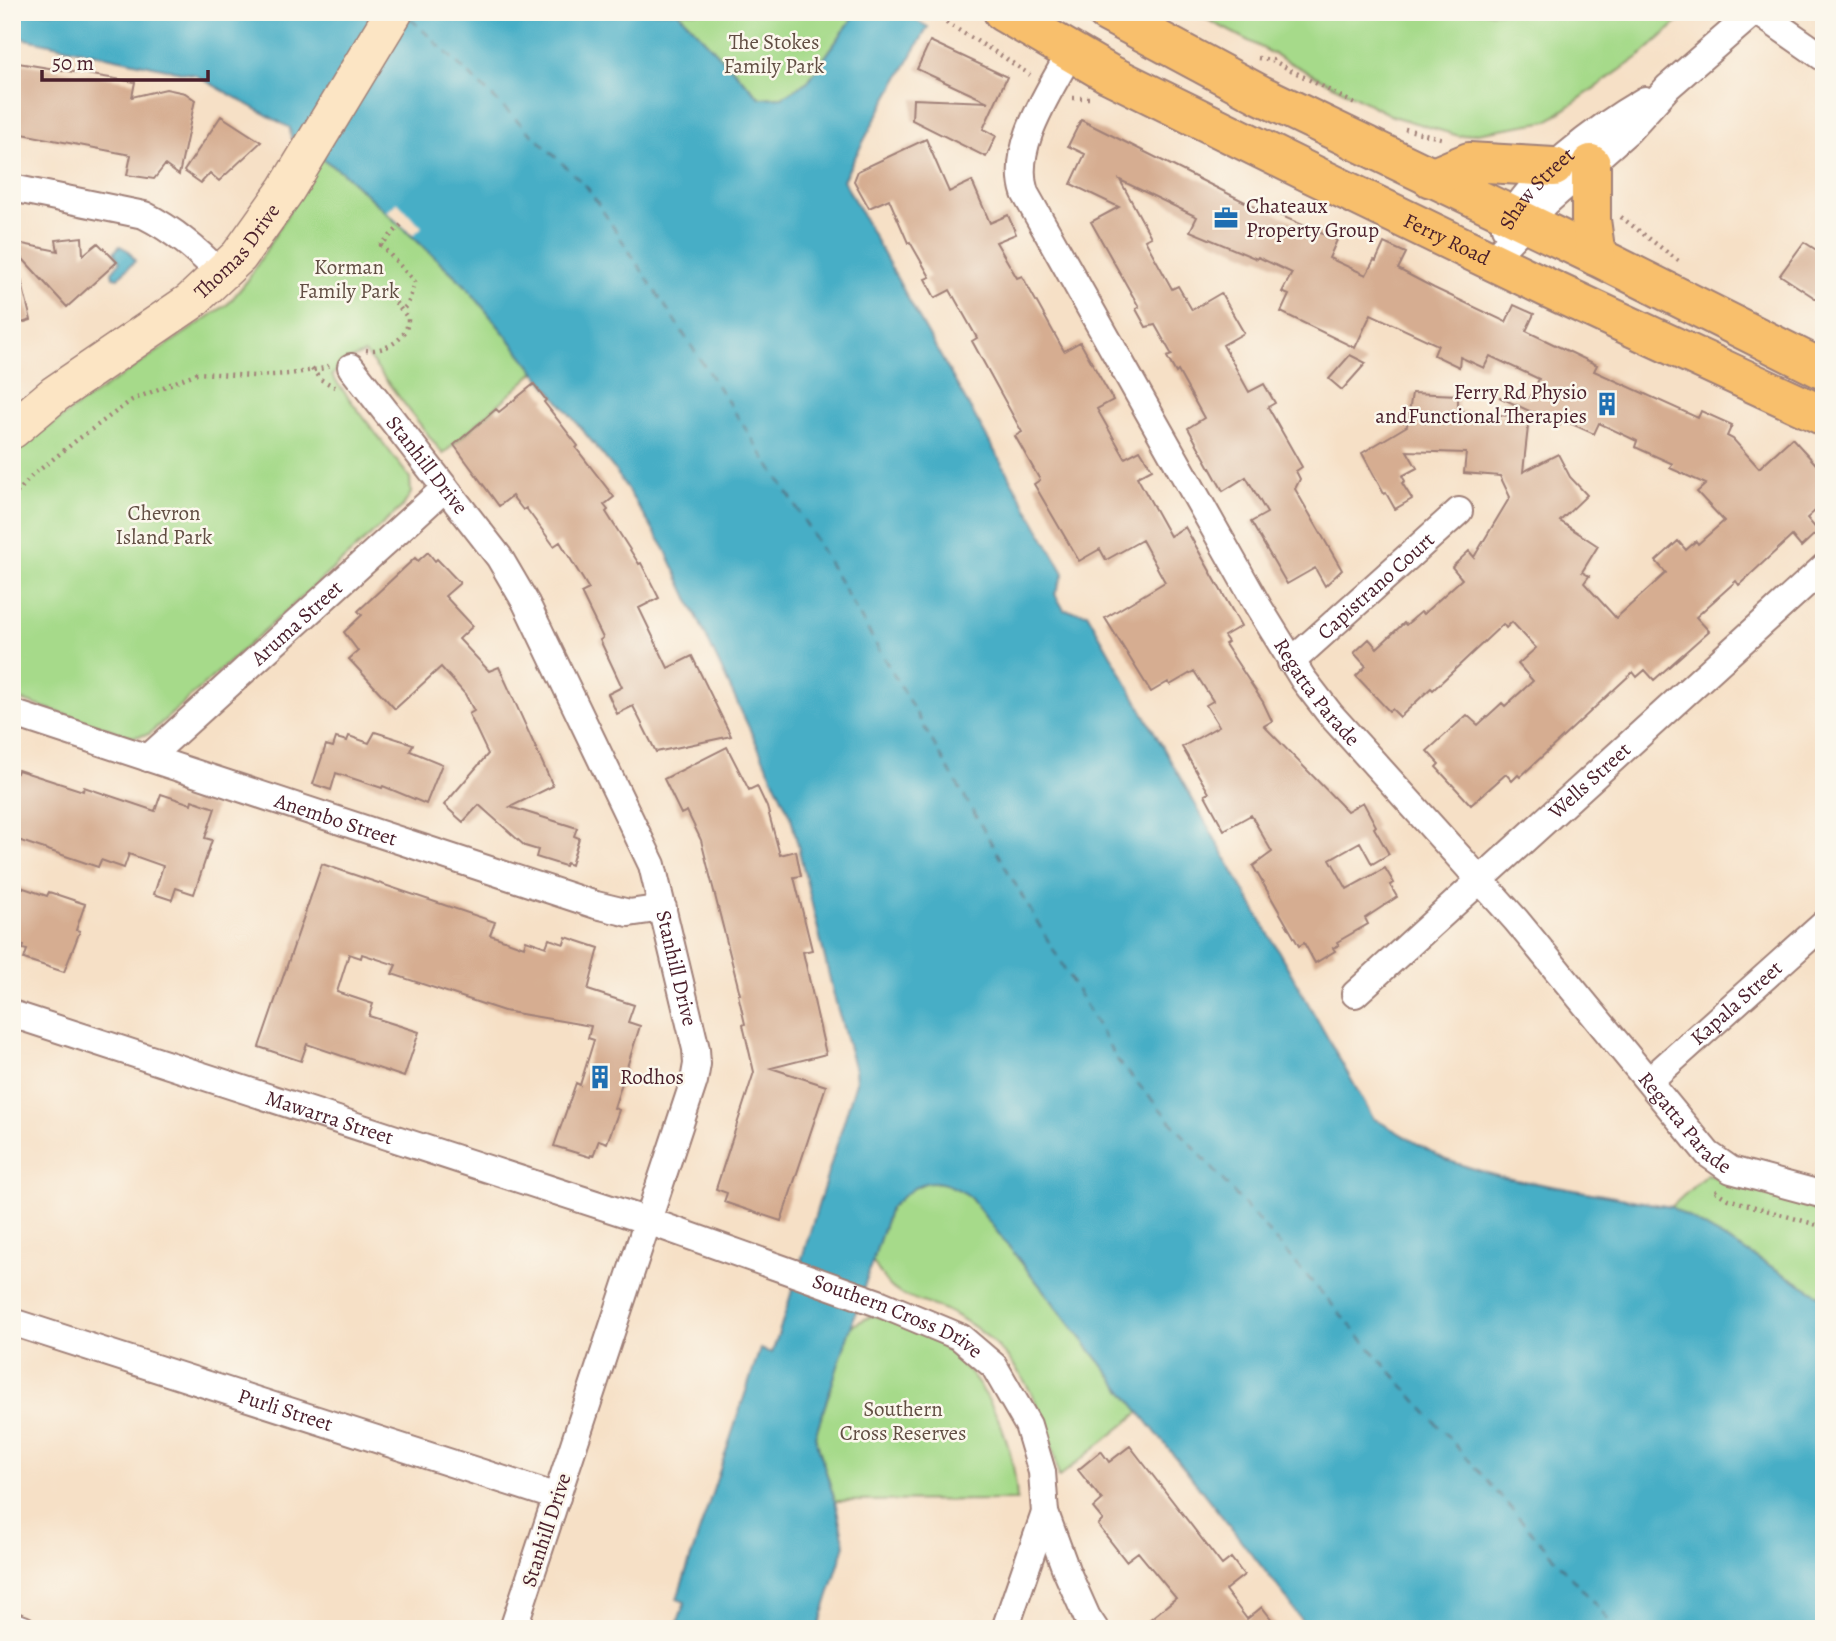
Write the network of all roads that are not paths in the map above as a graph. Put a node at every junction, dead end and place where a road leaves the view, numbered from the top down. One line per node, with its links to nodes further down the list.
1 (394, 12): 14 (main road, Thomas Drive)
2 (1003, 12): 5 (main road, Ferry Road)
3 (1106, 12): 9 (main road)
4 (1756, 12): 6 (street); 7 (street, Shaw Street)
5 (1070, 53): 13 (main road, Ferry Road); 22 (street, Regatta Parade)
6 (1824, 58)
7 (1668, 87): 8 (street, Shaw Street); 8 (street, Shaw Street)
8 (1573, 166): 9 (main road); 11 (street, Shaw Street); 11 (street, Shaw Street); 12 (main road)
9 (1431, 178): 11 (main road)
10 (12, 188): 14 (street)
11 (1518, 219): 12 (main road); 13 (street, Shaw Street)
12 (1596, 256): 16 (main road)
13 (1490, 261): 17 (main road, Ferry Road)
14 (222, 275): 18 (main road, Thomas Drive)
15 (349, 359): 19 (street, Stanhill Drive)
16 (1824, 370)
17 (1824, 416)
18 (12, 430)
19 (445, 488): 24 (street, Aruma Street); 26 (street, Stanhill Drive)
20 (1459, 511): 22 (street, Capistrano Court)
21 (1824, 568): 25 (street, Wells Street)
22 (1291, 662): 25 (street, Regatta Parade)
23 (12, 713): 24 (street, Anembo Street)
24 (148, 758): 26 (street, Anembo Street)
25 (1479, 879): 28 (street, Wells Street); 30 (street, Regatta Parade)
26 (663, 908): 32 (street, Stanhill Drive)
27 (1824, 924): 30 (street, Kapala Street)
28 (1355, 994)
29 (12, 1014): 32 (street, Mawarra Street)
30 (1649, 1081): 31 (street, Regatta Parade)
31 (1824, 1195)
32 (648, 1221): 34 (street, Stanhill Drive); 35 (street, Southern Cross Drive)
33 (12, 1322): 34 (street, Purli Street)
34 (557, 1497): 38 (street, Stanhill Drive)
35 (1045, 1513): 39 (street, Southern Cross Drive); 40 (street, Southern Cross Drive)
36 (12, 1625): 37 (street)
37 (23, 1629)
38 (513, 1629)
39 (1005, 1629)
40 (1095, 1629)

